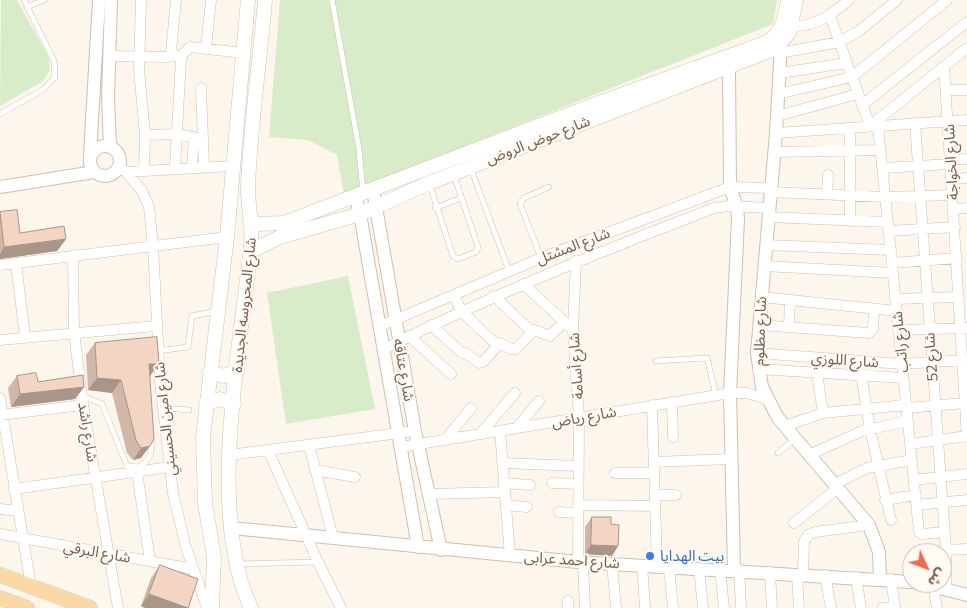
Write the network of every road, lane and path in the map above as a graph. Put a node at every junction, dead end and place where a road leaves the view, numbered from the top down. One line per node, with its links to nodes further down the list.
1 (24, 0): 17 (lane)
2 (44, 0): 17 (lane)
3 (98, 0): 57 (street)
4 (111, 0): 26 (street)
5 (141, 0): 28 (street)
6 (176, 0): 27 (street)
7 (211, 0): 22 (street)
8 (248, 0): 25 (main road, شارع المحروسه الجديدة)
9 (266, 0): 74 (main road, شارع المحروسه الجديدة)
10 (332, 0): 81 (lane)
11 (788, 0): 33 (main road, شارع حوض الروض)
12 (796, 0): 13 (street); 20 (main road)
13 (801, 0)
14 (849, 0): 18 (street)
15 (897, 0): 21 (street)
16 (947, 0): 34 (street)
17 (27, 7): 42 (lane)
18 (830, 16): 20 (street); 21 (street, شارع راتب)
19 (967, 22): 41 (street)
20 (792, 26): 24 (main road)
21 (839, 42): 24 (street); 29 (street, شارع راتب)
22 (206, 48): 25 (street); 27 (street)
23 (967, 48): 31 (street)
24 (780, 49): 30 (main road, شارع حوض الروض); 32 (street, شارع مظلوم)
25 (243, 53): 60 (main road, شارع المحروسه الجديدة)
26 (110, 56): 28 (street); 53 (street)
27 (176, 56): 28 (street); 50 (street)
28 (139, 57): 51 (street)
29 (846, 63): 32 (street); 34 (street, شارع راتب)
30 (729, 66): 33 (main road, شارع حوض الروض); 79 (street, شارع مظلوم)
31 (944, 66): 36 (street, شارع الخواجة); 47 (street)
32 (780, 73): 39 (street, شارع مظلوم)
33 (687, 76): 38 (main road, شارع حوض الروض)
34 (852, 77): 39 (street); 40 (street, شارع راتب)
35 (201, 88): 52 (street)
36 (947, 90): 37 (street); 44 (street, شارع الخواجة)
37 (967, 90)
38 (644, 92): 63 (main road, شارع حوض الروض); 81 (main road, شارع حوض الروض)
39 (778, 94): 43 (street, شارع مظلوم)
40 (858, 94): 41 (street, شارع راتب); 43 (street)
41 (862, 105): 47 (street, شارع راتب)
42 (0, 114)
43 (777, 116): 49 (street, شارع مظلوم)
44 (949, 120): 45 (street); 46 (street); 59 (street, شارع الخواجة)
45 (967, 120)
46 (915, 123): 47 (street); 61 (street, شارع 52)
47 (874, 126): 48 (street); 54 (street, شارع راتب)
48 (850, 128): 49 (street); 55 (street)
49 (776, 133): 56 (street, شارع مظلوم)
50 (177, 134): 51 (street); 52 (street); 64 (street)
51 (145, 135): 68 (street)
52 (199, 138): 62 (street); 65 (street)
53 (110, 147): 57 (street); 67 (street)
54 (881, 150): 55 (street); 66 (street, شارع راتب)
55 (852, 151): 56 (street); 83 (street)
56 (774, 152): 80 (street, شارع مظلوم)
57 (90, 155): 69 (street)
58 (967, 159): 59 (street)
59 (951, 162): 61 (street); 73 (street, شارع الخواجة)
60 (232, 166): 62 (street); 75 (main road, شارع المحروسه الجديدة)
61 (919, 166): 66 (street); 85 (street, شارع 52)
62 (204, 167): 65 (street)
63 (470, 167): 70 (main road, شارع حوض الروض); 116 (lane)
64 (175, 168): 65 (street); 68 (street)
65 (192, 168)
66 (882, 168): 86 (street, شارع راتب)
67 (122, 169): 68 (street); 69 (street); 104 (street, شارع امين الحسيني)
68 (144, 170)
69 (94, 172): 77 (street)
70 (454, 173): 76 (main road, شارع حوض الروض); 87 (lane)
71 (828, 175): 82 (street)
72 (967, 178): 73 (street)
73 (952, 179): 84 (street, شارع الخواجة)
74 (249, 180): 75 (main road); 95 (main road, شارع المحروسه الجديدة)
75 (232, 181): 100 (main road, شارع المحروسه الجديدة)
76 (429, 183): 88 (main road, شارع حوض الروض); 90 (lane)
77 (0, 187)
78 (549, 187): 108 (lane)
79 (730, 187): 80 (street, شارع المشتل); 89 (street, شارع مظلوم); 108 (street, شارع المشتل)
80 (771, 190): 82 (street, شارع المشتل); 93 (street, شارع مظلوم)
81 (364, 193): 88 (street, شارع عتاقه); 94 (street, شارع عتاقه); 95 (main road, شارع حوض الروض)
82 (827, 194): 83 (street, شارع المشتل)
83 (850, 195): 86 (street, شارع المشتل); 96 (street)
84 (953, 195): 85 (street, شارع المشتل); 92 (street, شارع الخواجة)
85 (920, 196): 86 (street, شارع المشتل); 99 (street, شارع 52)
86 (885, 197): 97 (street, شارع راتب)
87 (461, 198): 90 (lane); 90 (lane)
88 (376, 207): 94 (main road, شارع حوض الروض); 130 (street, شارع عتاقه)
89 (737, 207): 93 (street, شارع المشتل); 109 (street, شارع المشتل); 165 (street, شارع مظلوم)
90 (435, 208)
91 (967, 208): 92 (street)
92 (954, 209): 98 (street, شارع الخواجة)
93 (769, 213): 96 (street, شارع المشتل); 103 (street, شارع مظلوم)
94 (360, 214): 106 (main road, شارع حوض الروض); 135 (street, شارع عتاقه)
95 (250, 221): 106 (main road, شارع المحروسه الجديدة)
96 (850, 221): 97 (street, شارع المشتل)
97 (888, 227): 99 (street, شارع المشتل); 105 (street, شارع راتب)
98 (955, 227): 99 (street, شارع المشتل); 101 (street, شارع الخواجة)
99 (922, 229): 110 (street, شارع 52)
100 (227, 237): 104 (street); 128 (main road, شارع المحروسه الجديدة)
101 (956, 240): 102 (street); 113 (street, شارع الخواجة)
102 (967, 240)
103 (766, 245): 105 (street); 114 (street, شارع مظلوم)
104 (153, 246): 107 (street); 134 (street, شارع امين الحسيني)
105 (891, 250): 115 (street, شارع راتب)
106 (250, 251): 157 (main road, شارع المحروسه الجديدة)
107 (73, 255): 111 (street); 141 (street, شارع راشد)
108 (541, 258): 116 (street, شارع المشتل); 117 (street)
109 (576, 261): 117 (street, شارع المشتل); 139 (street, شارع أسامة)
110 (925, 261): 113 (street); 115 (street); 123 (street, شارع 52)
111 (16, 263): 112 (street); 143 (street)
112 (0, 265)
113 (960, 265): 124 (street, شارع الخواجة)
114 (764, 266): 115 (street); 121 (street, شارع مظلوم)
115 (892, 268): 122 (street, شارع راتب)
116 (509, 272): 119 (street, شارع المشتل)
117 (546, 274): 118 (street, شارع المشتل)
118 (523, 284): 120 (street, شارع المشتل); 131 (street)
119 (454, 295): 127 (street); 130 (street, شارع المشتل)
120 (494, 296): 127 (street, شارع المشتل); 142 (street)
121 (761, 298): 125 (street); 133 (street, شارع مظلوم)
122 (895, 298): 123 (street); 129 (street, شارع راتب)
123 (927, 298): 124 (street); 138 (street, شارع 52)
124 (962, 299): 137 (street, شارع الخواجة)
125 (790, 300): 126 (street); 136 (street)
126 (874, 309): 129 (street); 136 (street)
127 (461, 310): 132 (street, شارع المشتل); 146 (street)
128 (217, 311): 148 (lane); 158 (main road, شارع المحروسه الجديدة)
129 (897, 311): 140 (street, شارع راتب)
130 (395, 319): 135 (street, شارع المشتل); 144 (street, شارع عتاقه)
131 (564, 322): 139 (street); 142 (street)
132 (431, 325): 144 (street, شارع المشتل); 146 (street)
133 (759, 325): 136 (street); 149 (street, شارع مظلوم)
134 (156, 326): 141 (street); 148 (street, شارع امين الحسيني)
135 (380, 326): 147 (street, شارع عتاقه)
136 (789, 328)
137 (964, 328): 138 (street); 151 (street, شارع الخواجة)
138 (929, 329): 140 (street); 154 (street, شارع 52)
139 (573, 330): 184 (street, شارع أسامة)
140 (898, 330): 155 (street, شارع راتب)
141 (74, 332): 143 (street); 169 (street, شارع راشد)
142 (532, 332): 146 (street)
143 (25, 337): 145 (street)
144 (404, 339): 147 (street, شارع المشتل); 160 (street); 191 (street, شارع عتاقه)
145 (0, 340)
146 (497, 346)
147 (384, 348): 193 (street, شارع عتاقه)
148 (157, 351): 178 (street, شارع امين الحسيني)
149 (758, 353): 150 (street, شارع اللوزي); 156 (street, شارع مظلوم)
150 (815, 357): 153 (street, شارع اللوزي); 159 (street)
151 (965, 360): 154 (street, شارع اللوزي); 163 (street, شارع الخواجة)
152 (656, 361): 166 (lane)
153 (859, 361): 155 (street, شارع اللوزي); 161 (street)
154 (932, 363): 155 (street, شارع اللوزي); 177 (street, شارع 52)
155 (902, 364): 162 (street, شارع راتب)
156 (758, 369): 159 (street); 168 (street, شارع مظلوم)
157 (237, 371): 158 (main road); 174 (main road, شارع المحروسه الجديدة)
158 (210, 372): 173 (main road, شارع المحروسه الجديدة)
159 (816, 373): 161 (street); 182 (street)
160 (451, 374)
161 (861, 376): 162 (street); 180 (street)
162 (904, 378): 176 (street, شارع راتب)
163 (966, 388): 172 (street, شارع الخواجة)
164 (515, 393): 194 (street)
165 (730, 393): 166 (street, شارع رياض); 168 (street, شارع رياض); 208 (street, شارع مظلوم)
166 (716, 395): 171 (street, شارع رياض)
167 (0, 398): 183 (street)
168 (766, 399): 187 (street, شارع مظلوم)
169 (83, 400): 183 (street); 190 (lane); 221 (street, شارع راشد)
170 (539, 401): 188 (street)
171 (672, 402): 175 (street, شارع رياض); 195 (street)
172 (965, 403): 177 (street); 186 (street, شارع الخواجة)
173 (206, 404): 174 (main road); 288 (main road, شارع المحروسه الجديدة)
174 (234, 404): 206 (main road, شارع المحروسه الجديدة)
175 (652, 405): 184 (street, شارع رياض); 214 (street)
176 (906, 406): 177 (street); 180 (street); 185 (street, شارع راتب)
177 (935, 406): 199 (street, شارع 52)
178 (163, 408): 181 (lane); 213 (street, شارع امين الحسيني)
179 (471, 408): 198 (street)
180 (867, 409): 182 (street); 189 (street)
181 (189, 410)
182 (823, 413): 187 (street)
183 (1, 414): 215 (street)
184 (579, 418): 188 (street, شارع رياض); 211 (street, شارع أسامة)
185 (908, 421): 189 (street); 200 (street, شارع راتب)
186 (967, 421): 196 (street, شارع الخواجة)
187 (785, 426): 197 (street, شارع مظلوم)
188 (517, 428): 192 (street, شارع رياض)
189 (870, 429): 207 (street); 212 (street)
190 (150, 431)
191 (415, 431): 193 (street); 202 (street, شارع عتاقه)
192 (500, 431): 194 (street, شارع رياض); 210 (street)
193 (399, 433): 201 (street); 203 (street, شارع عتاقه)
194 (480, 434): 198 (street, شارع رياض)
195 (673, 437)
196 (967, 437): 199 (street)
197 (795, 438): 205 (lane); 207 (street, شارع مظلوم)
198 (445, 440): 202 (street, شارع رياض)
199 (938, 440): 200 (street); 223 (street, شارع 52)
200 (910, 444): 209 (street, شارع راتب)
201 (309, 445): 204 (street); 216 (street)
202 (418, 445): 203 (street, شارع رياض); 231 (street, شارع عتاقه)
203 (402, 447): 254 (street, شارع عتاقه)
204 (268, 450): 206 (street); 250 (street)
205 (778, 453)
206 (230, 455): 247 (main road, شارع المحروسه الجديدة)
207 (809, 455): 228 (street, شارع مظلوم)
208 (731, 459): 214 (street); 270 (street, شارع مظلوم)
209 (912, 460): 212 (street); 224 (street, شارع راتب)
210 (502, 463): 211 (street); 230 (street)
211 (579, 466): 226 (street, شارع أسامة)
212 (878, 466): 228 (street); 234 (street)
213 (170, 467): 218 (street); 268 (street, شارع امين الحسيني)
214 (654, 468): 219 (street); 233 (street)
215 (11, 470): 217 (street); 229 (street)
216 (315, 470): 222 (street); 252 (street)
217 (0, 471)
218 (137, 472): 221 (street); 260 (street)
219 (615, 473)
220 (967, 474): 223 (street)
221 (96, 477): 229 (street); 258 (street, شارع راشد)
222 (355, 477)
223 (941, 477): 224 (street); 237 (street, شارع 52)
224 (914, 480): 235 (street, شارع راتب)
225 (552, 483): 226 (street)
226 (578, 484): 241 (street, شارع أسامة)
227 (530, 485): 230 (street)
228 (836, 486): 245 (street); 246 (street, شارع مظلوم)
229 (14, 488): 242 (street)
230 (504, 488): 231 (street); 238 (street)
231 (429, 494): 256 (street, شارع عتاقه)
232 (676, 495): 233 (street)
233 (655, 500): 241 (street); 266 (street)
234 (885, 500): 235 (street); 244 (street)
235 (916, 500): 237 (street); 248 (street, شارع راتب)
236 (967, 500): 237 (street)
237 (943, 503): 248 (street, شارع 52)
238 (506, 505): 239 (street); 259 (street)
239 (527, 507)
240 (0, 509): 242 (street)
241 (578, 509): 243 (street); 262 (street, شارع أسامة)
242 (18, 511): 251 (street)
243 (559, 512)
244 (891, 520)
245 (794, 523)
246 (869, 525): 272 (street); 276 (street, شارع مظلوم)
247 (232, 528): 250 (street, شارع احمد عرابى); 263 (main road, شارع المحروسه الجديدة)
248 (945, 532): 253 (street, شارع 52)
249 (0, 534): 251 (street, شارع البرقي)
250 (306, 536): 252 (street, شارع احمد عرابى); 261 (street)
251 (22, 538): 258 (street, شارع البرقي); 278 (street)
252 (333, 538): 254 (street, شارع احمد عرابى)
253 (946, 543)
254 (418, 547): 256 (street, شارع احمد عرابى)
255 (967, 549): 257 (street)
256 (441, 550): 259 (street, شارع احمد عرابى)
257 (952, 550)
258 (109, 554): 260 (street, شارع البرقي); 286 (street, شارع راشد)
259 (510, 556): 262 (street, شارع احمد عرابى)
260 (150, 561): 268 (street, شارع البرقي)
261 (318, 562): 263 (lane); 290 (street)
262 (581, 562): 264 (street, شارع احمد عرابى); 291 (street, شارع أسامة)
263 (237, 564): 289 (main road, شارع المحروسه الجديدة)
264 (612, 564): 265 (street, شارع احمد عرابى); 292 (street)
265 (642, 565): 266 (street, شارع احمد عرابى); 293 (street)
266 (663, 566): 267 (street, شارع احمد عرابى); 294 (street)
267 (699, 568): 269 (street, شارع احمد عرابى); 295 (street)
268 (193, 569): 287 (street, شارع امين الحسيني)
269 (720, 569): 270 (street, شارع احمد عرابى); 296 (street)
270 (736, 570): 271 (street, شارع احمد عرابى); 297 (street)
271 (770, 572): 272 (street, شارع احمد عرابى); 298 (street)
272 (800, 574): 274 (street, شارع احمد عرابى); 299 (street)
273 (0, 575): 278 (main road)
274 (825, 575): 275 (street, شارع احمد عرابى); 300 (street)
275 (856, 577): 276 (street, شارع احمد عرابى); 301 (street)
276 (885, 578): 277 (street, شارع احمد عرابى); 283 (street)
277 (902, 581)
278 (31, 586): 285 (main road)
279 (952, 591): 281 (street)
280 (930, 593): 303 (street)
281 (967, 595)
282 (0, 598): 284 (main road)
283 (895, 607): 302 (street)
284 (27, 608)
285 (90, 608)
286 (118, 608)
287 (207, 608)
288 (212, 608)
289 (251, 608)
290 (341, 608)
291 (585, 608)
292 (616, 608)
293 (646, 608)
294 (673, 608)
295 (703, 608)
296 (724, 608)
297 (742, 608)
298 (772, 608)
299 (799, 608)
300 (831, 608)
301 (861, 608)
302 (882, 608)
303 (937, 608)

